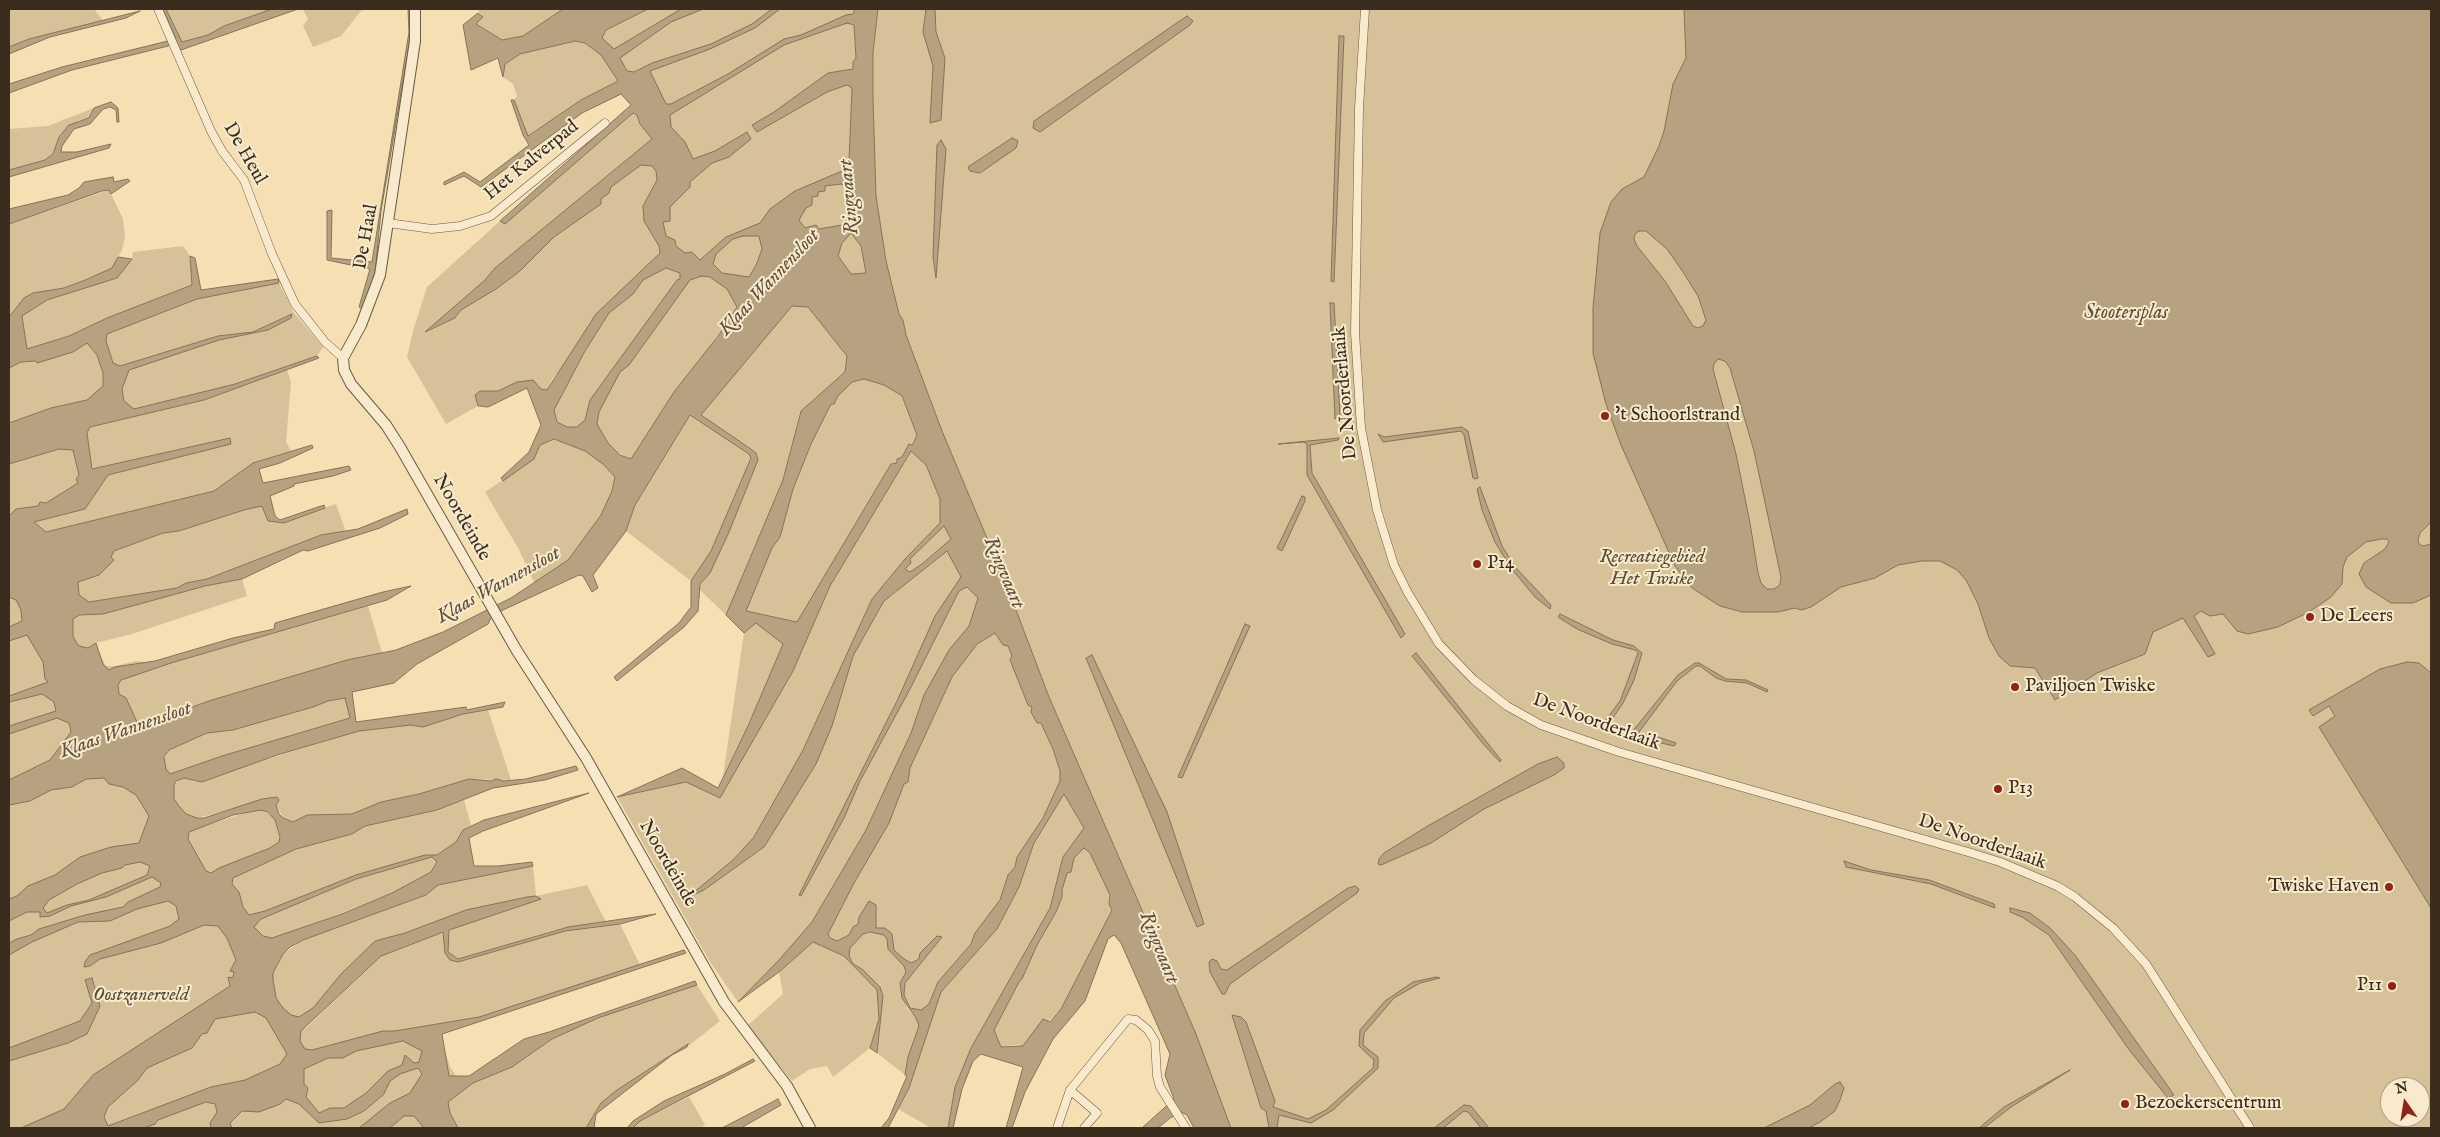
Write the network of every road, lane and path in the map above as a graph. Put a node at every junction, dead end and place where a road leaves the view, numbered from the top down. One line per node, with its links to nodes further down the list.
1 (158, 9): 6 (street, De Heul)
2 (415, 9): 5 (street, De Haal)
3 (1365, 9): 12 (street, De Noorderlaaik)
4 (605, 123): 5 (street, Het Kalverpad)
5 (388, 223): 6 (street, De Haal)
6 (343, 358): 8 (street, Noordeinde)
7 (1070, 1090): 9 (street); 10 (street); 11 (street)
8 (810, 1128)
9 (1056, 1128)
10 (1084, 1128)
11 (1186, 1128)
12 (2250, 1128)

